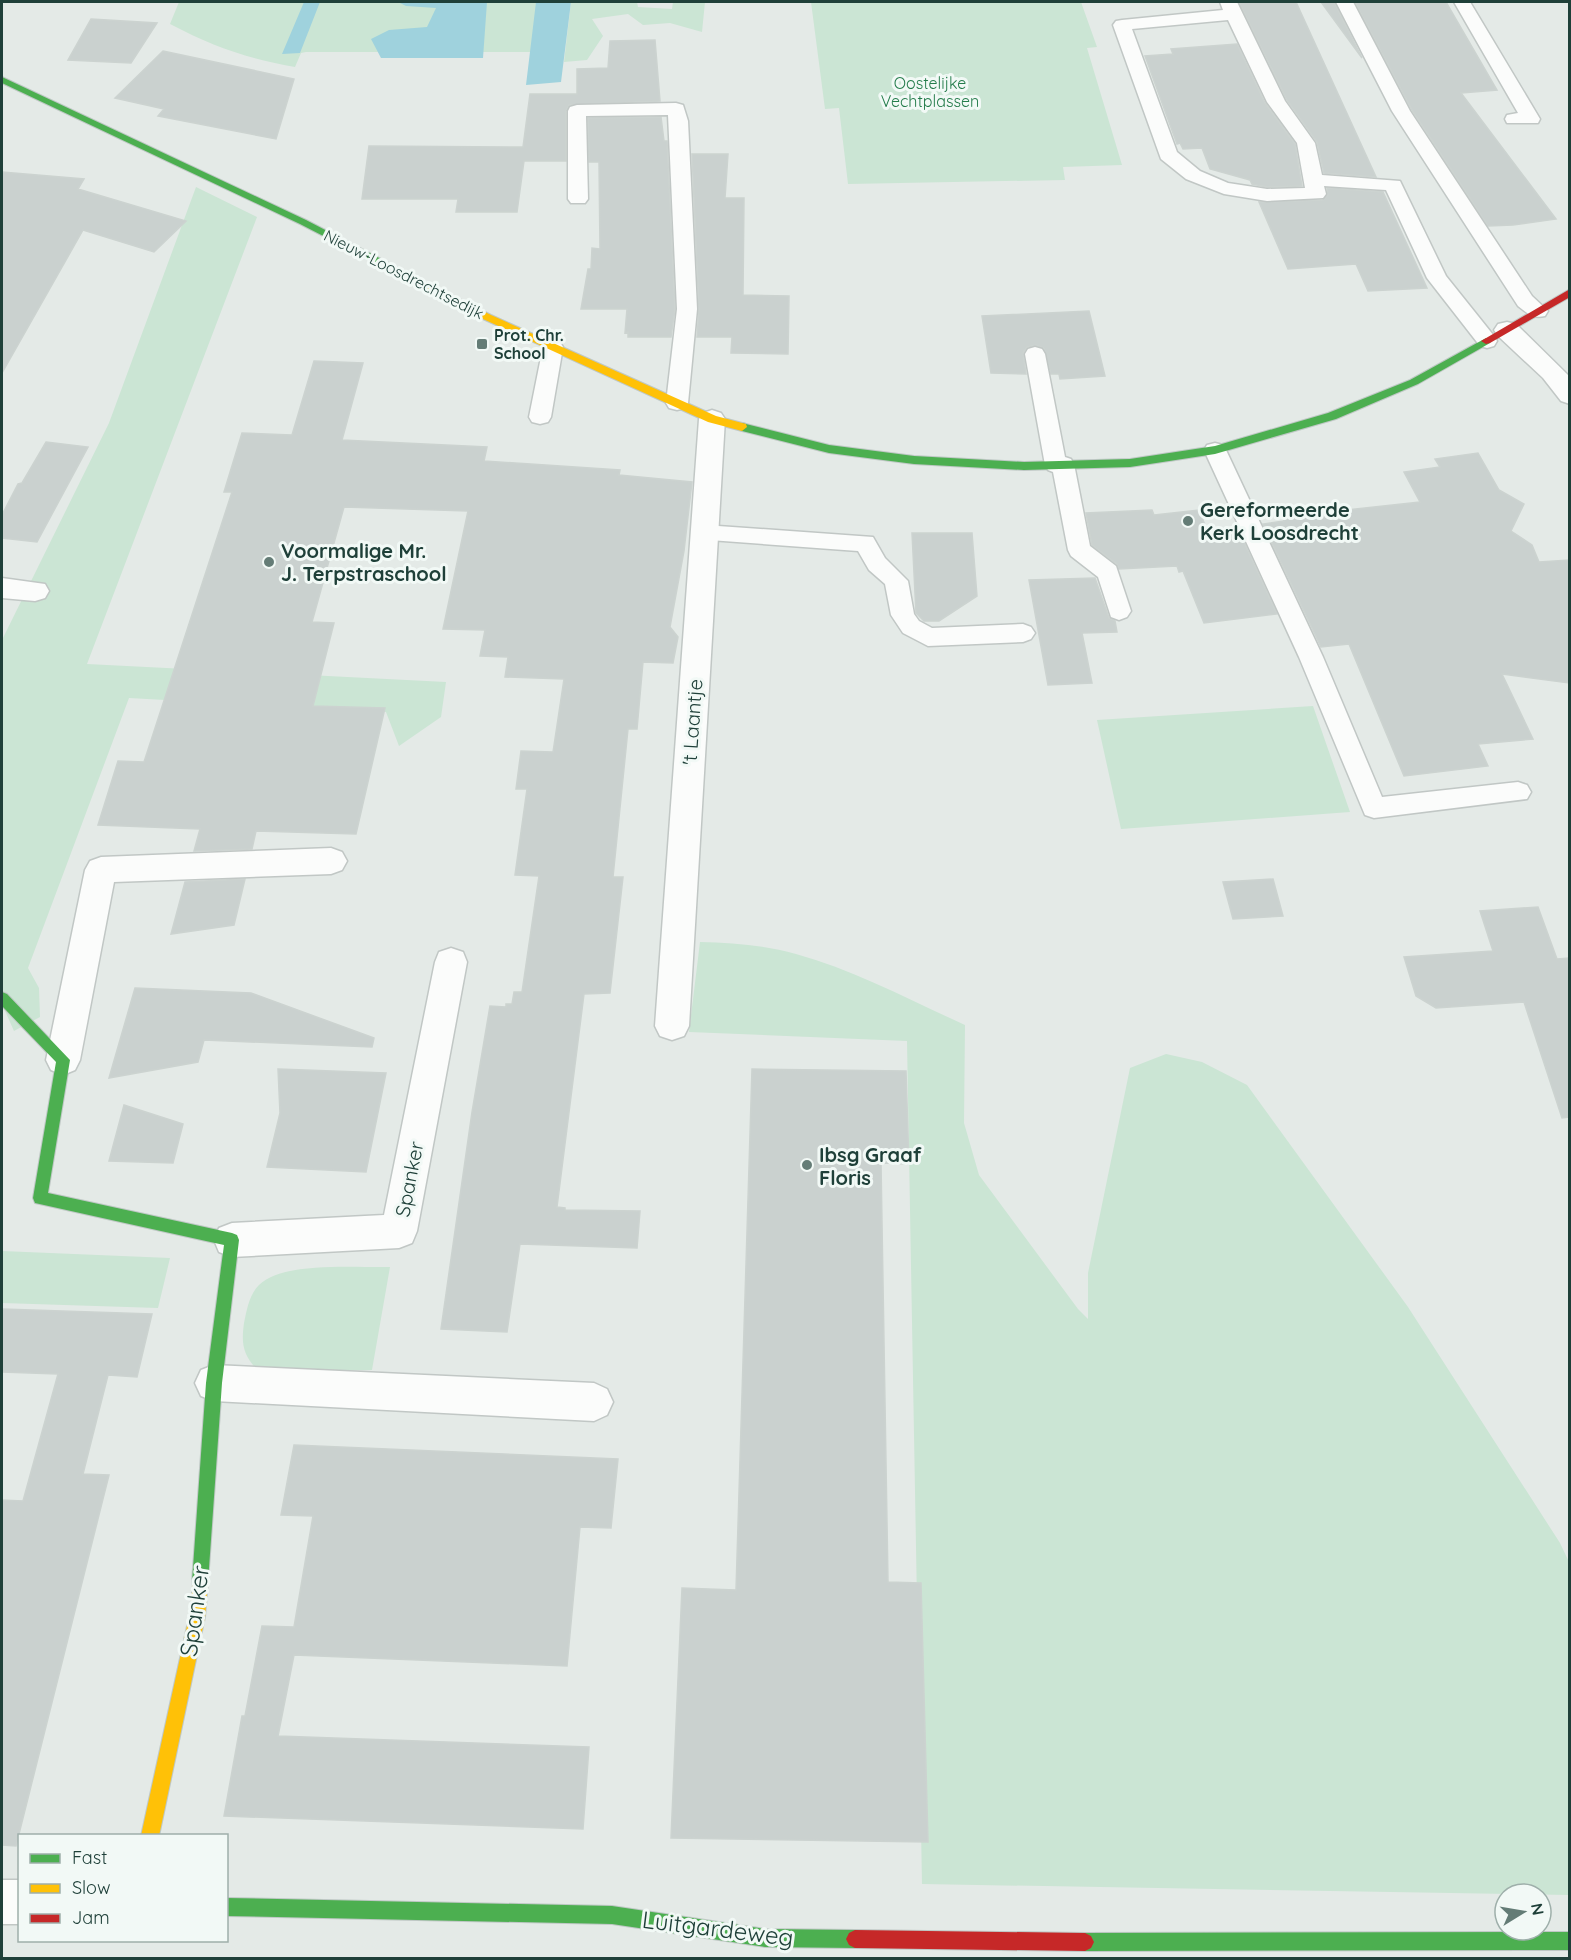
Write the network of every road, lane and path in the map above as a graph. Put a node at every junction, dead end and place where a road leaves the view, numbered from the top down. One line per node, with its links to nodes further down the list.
1 (1344, 2): 9 (lane)
2 (1462, 2): 5 (lane)
3 (1231, 8): 6 (lane); 6 (lane)
4 (2, 80): 11 (street, Nieuw-Loosdrechtsedijk)
5 (1514, 119)
6 (1313, 180): 10 (lane)
7 (578, 199): 14 (lane)
8 (1569, 292): 9 (street, Nieuw-Loosdrechtsedijk)
9 (1538, 311): 10 (street, Nieuw-Loosdrechtsedijk)
10 (1497, 336): 13 (street); 17 (street, Nieuw-Loosdrechtsedijk)
11 (553, 347): 14 (street, Nieuw-Loosdrechtsedijk); 15 (lane)
12 (1035, 354): 18 (lane)
13 (1569, 395)
14 (678, 403): 16 (street, Nieuw-Loosdrechtsedijk)
15 (540, 417)
16 (712, 419): 18 (street, Nieuw-Loosdrechtsedijk); 19 (street, 't Laantje)
17 (1215, 450): 18 (street, Nieuw-Loosdrechtsedijk); 24 (lane)
18 (1059, 465): 22 (lane)
19 (704, 533): 23 (lane); 28 (street, 't Laantje)
20 (2, 588): 21 (street)
21 (36, 591)
22 (1119, 612)
23 (1023, 633)
24 (1518, 792)
25 (332, 861): 29 (street, Spanker)
26 (451, 962): 30 (street, Spanker)
27 (2, 998): 29 (street)
28 (672, 1026)
29 (63, 1060): 30 (street, Spanker)
30 (232, 1240): 31 (street, Spanker)
31 (214, 1383): 32 (street); 33 (street, Spanker)
32 (594, 1401)
33 (150, 1834)
34 (2, 1902): 35 (street)
35 (18, 1902)
36 (228, 1907): 38 (street, Luitgardeweg)
37 (1569, 1941): 38 (street, Luitgardeweg)
38 (1082, 1950)

